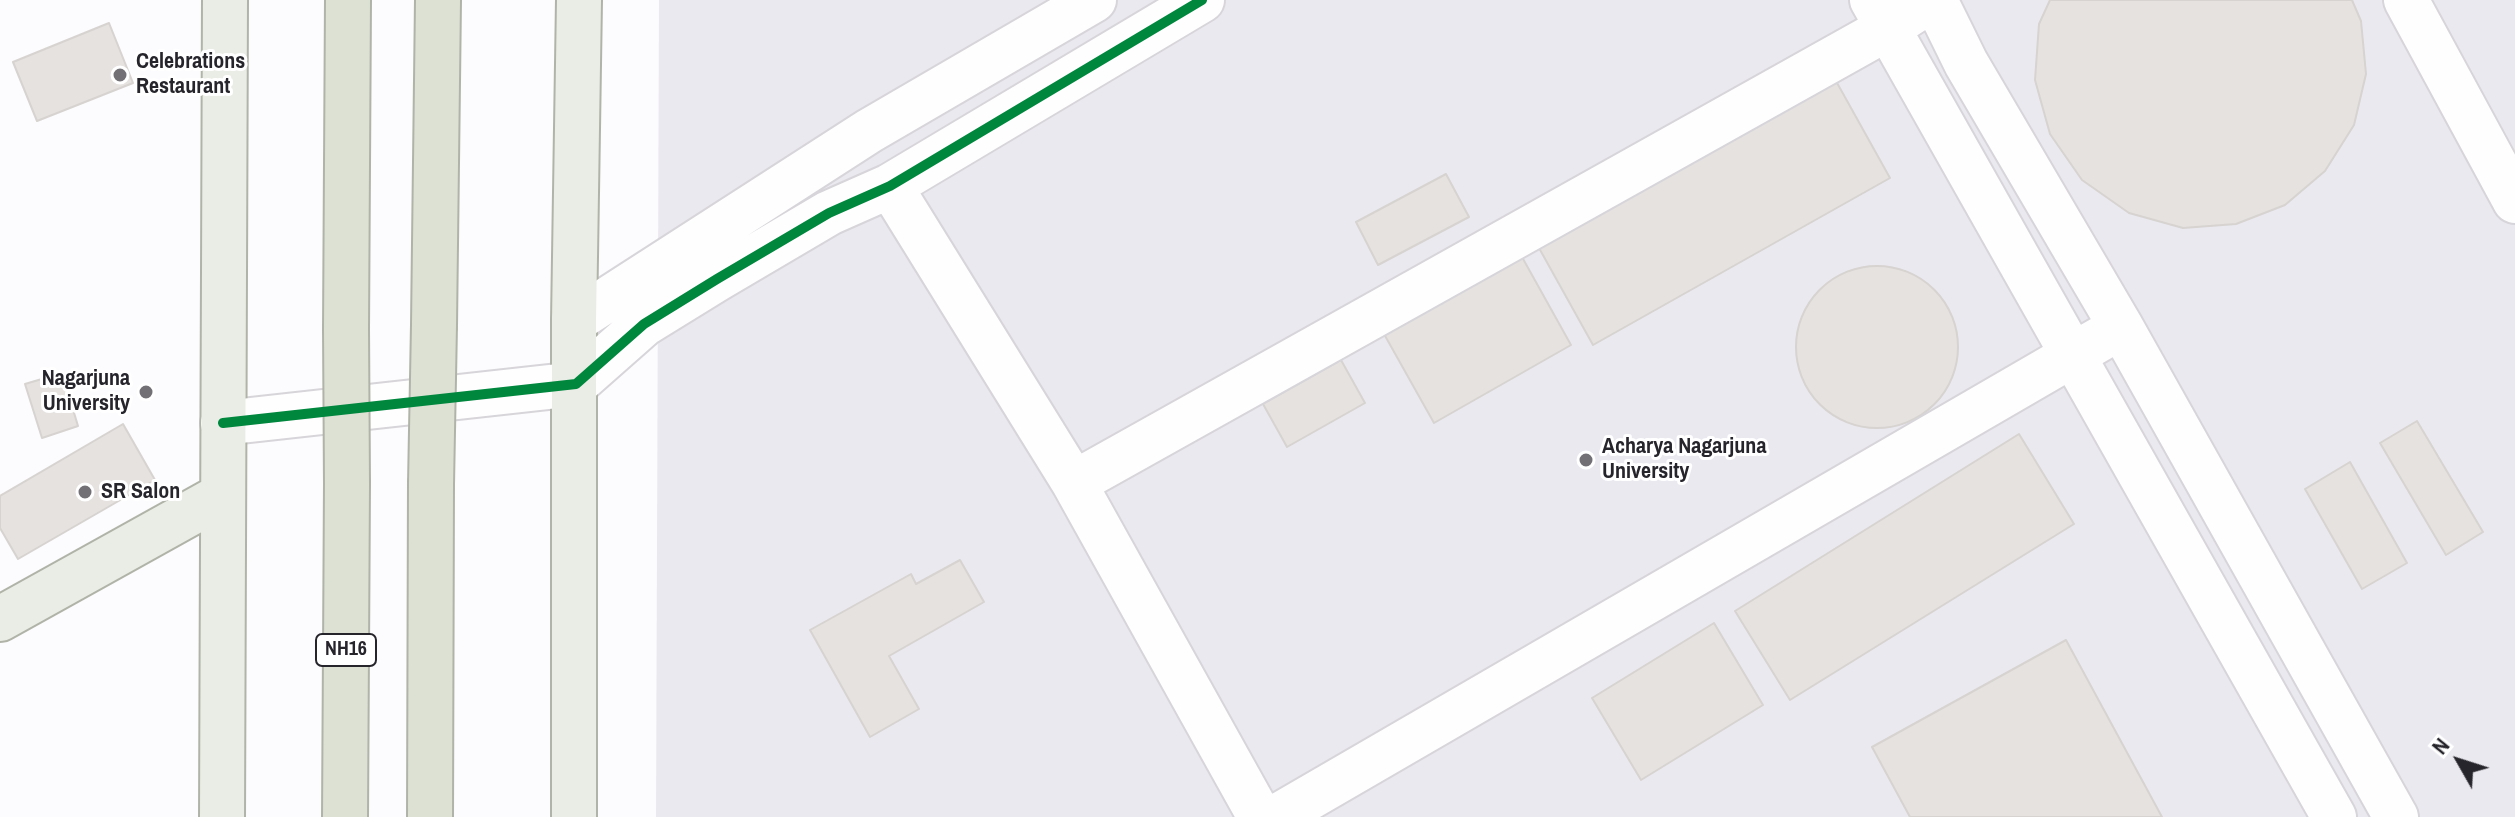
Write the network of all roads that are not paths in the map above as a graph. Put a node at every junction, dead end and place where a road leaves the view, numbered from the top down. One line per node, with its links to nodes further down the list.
1 (225, 0): 16 (main road)
2 (348, 0): 23 (highway, NH16, bridge)
3 (438, 0): 24 (highway, bridge)
4 (579, 0): 12 (main road)
5 (1094, 0): 12 (street)
6 (1202, 0): 10 (street)
7 (1933, 0): 9 (street); 13 (street)
8 (2406, 0): 11 (street)
9 (1880, 14): 14 (street); 17 (street)
10 (890, 186): 15 (street); 17 (street)
11 (2515, 201)
12 (574, 321): 15 (main road)
13 (2121, 327): 14 (street); 20 (street)
14 (2072, 355): 21 (street); 27 (street)
15 (576, 384): 16 (street); 25 (main road)
16 (223, 423): 18 (main road)
17 (1074, 483): 26 (street)
18 (223, 495): 19 (main road); 22 (main road)
19 (0, 619)
20 (2367, 761): 21 (street); 28 (street)
21 (2326, 803)
22 (222, 817)
23 (345, 817)
24 (430, 817)
25 (574, 817)
26 (1260, 817)
27 (1276, 817)
28 (2396, 817)

